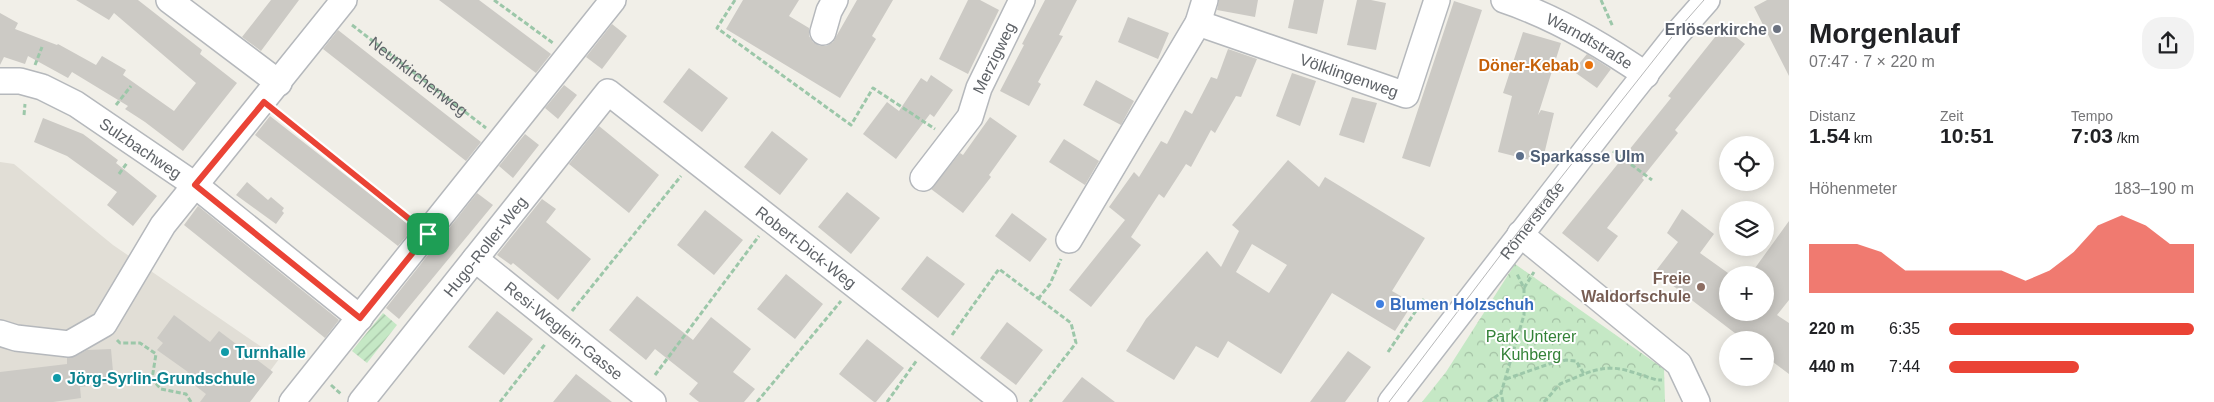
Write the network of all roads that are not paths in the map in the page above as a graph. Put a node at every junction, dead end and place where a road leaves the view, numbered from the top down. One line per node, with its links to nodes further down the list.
1 (169, 0): 13 (street)
2 (613, 0): 20 (street)
3 (836, 0): 10 (street)
4 (1022, 0): 15 (street, Merzigweg)
5 (1437, 0): 9 (street, Völklingenweg)
6 (1504, 0): 11 (street, Warndtstraße)
7 (1707, 0): 11 (street, Römerstraße)
8 (340, 6): 13 (street)
9 (1202, 11): 18 (street, Völklingenweg)
10 (823, 32)
11 (1646, 75): 17 (street, Römerstraße)
12 (0, 81): 16 (street, Sulzbachweg)
13 (279, 83): 16 (street)
14 (608, 92): 19 (street, Hugo-Roller-Weg); 26 (street, Robert-Dick-Weg)
15 (923, 178)
16 (195, 185): 20 (street, Sulzbachweg); 21 (street)
17 (1520, 234): 22 (street, Römerstraße); 29 (street)
18 (1069, 240)
19 (475, 259): 23 (street, Resi-Weglein-Gasse); 25 (street, Hugo-Roller-Weg)
20 (360, 318): 24 (street)
21 (0, 333)
22 (1416, 372): 27 (street, Römerstraße); 28 (street, Römerstraße)
23 (647, 398)
24 (292, 402)
25 (361, 402)
26 (1004, 402)
27 (1391, 402)
28 (1397, 402)
29 (1697, 402)

